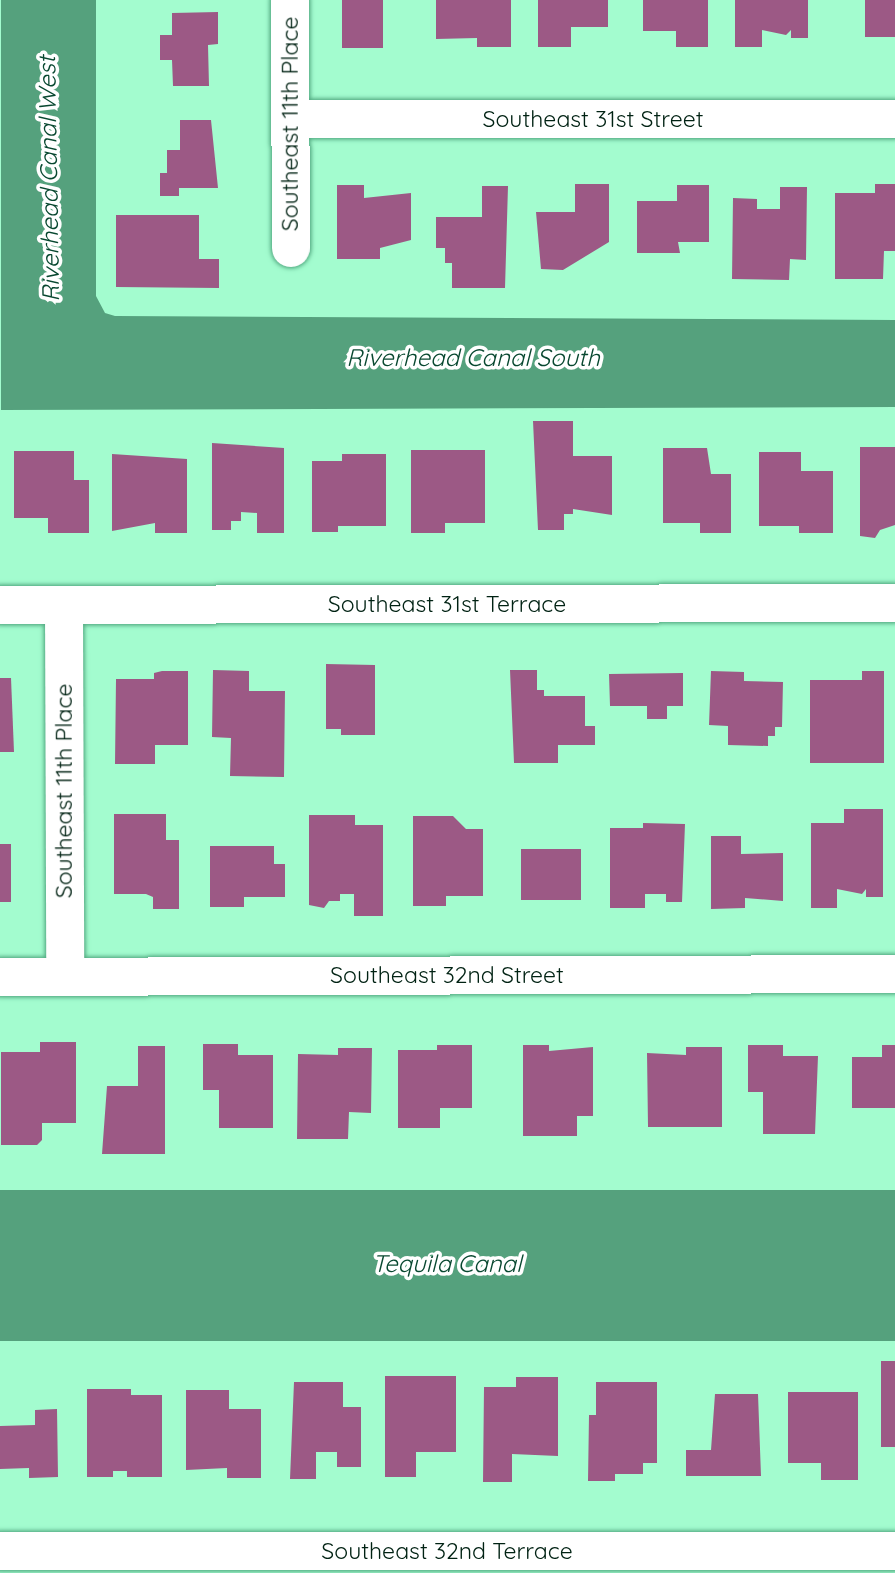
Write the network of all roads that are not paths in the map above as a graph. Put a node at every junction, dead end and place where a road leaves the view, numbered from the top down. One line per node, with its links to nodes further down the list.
1 (290, 0): 2 (street, Southeast 11th Place)
2 (290, 119): 3 (street, Southeast 31st Street); 4 (street, Southeast 11th Place)
3 (895, 119)
4 (290, 248)
5 (895, 603): 7 (street, Southeast 31st Terrace)
6 (0, 605): 7 (street, Southeast 31st Terrace)
7 (64, 606): 9 (street, Southeast 11th Place)
8 (895, 974): 9 (street, Southeast 32nd Street)
9 (65, 976): 10 (street, Southeast 32nd Street)
10 (0, 977)
11 (0, 1551): 13 (street, Southeast 32nd Terrace)
12 (895, 1551): 13 (street, Southeast 32nd Terrace)
13 (116, 1562)

